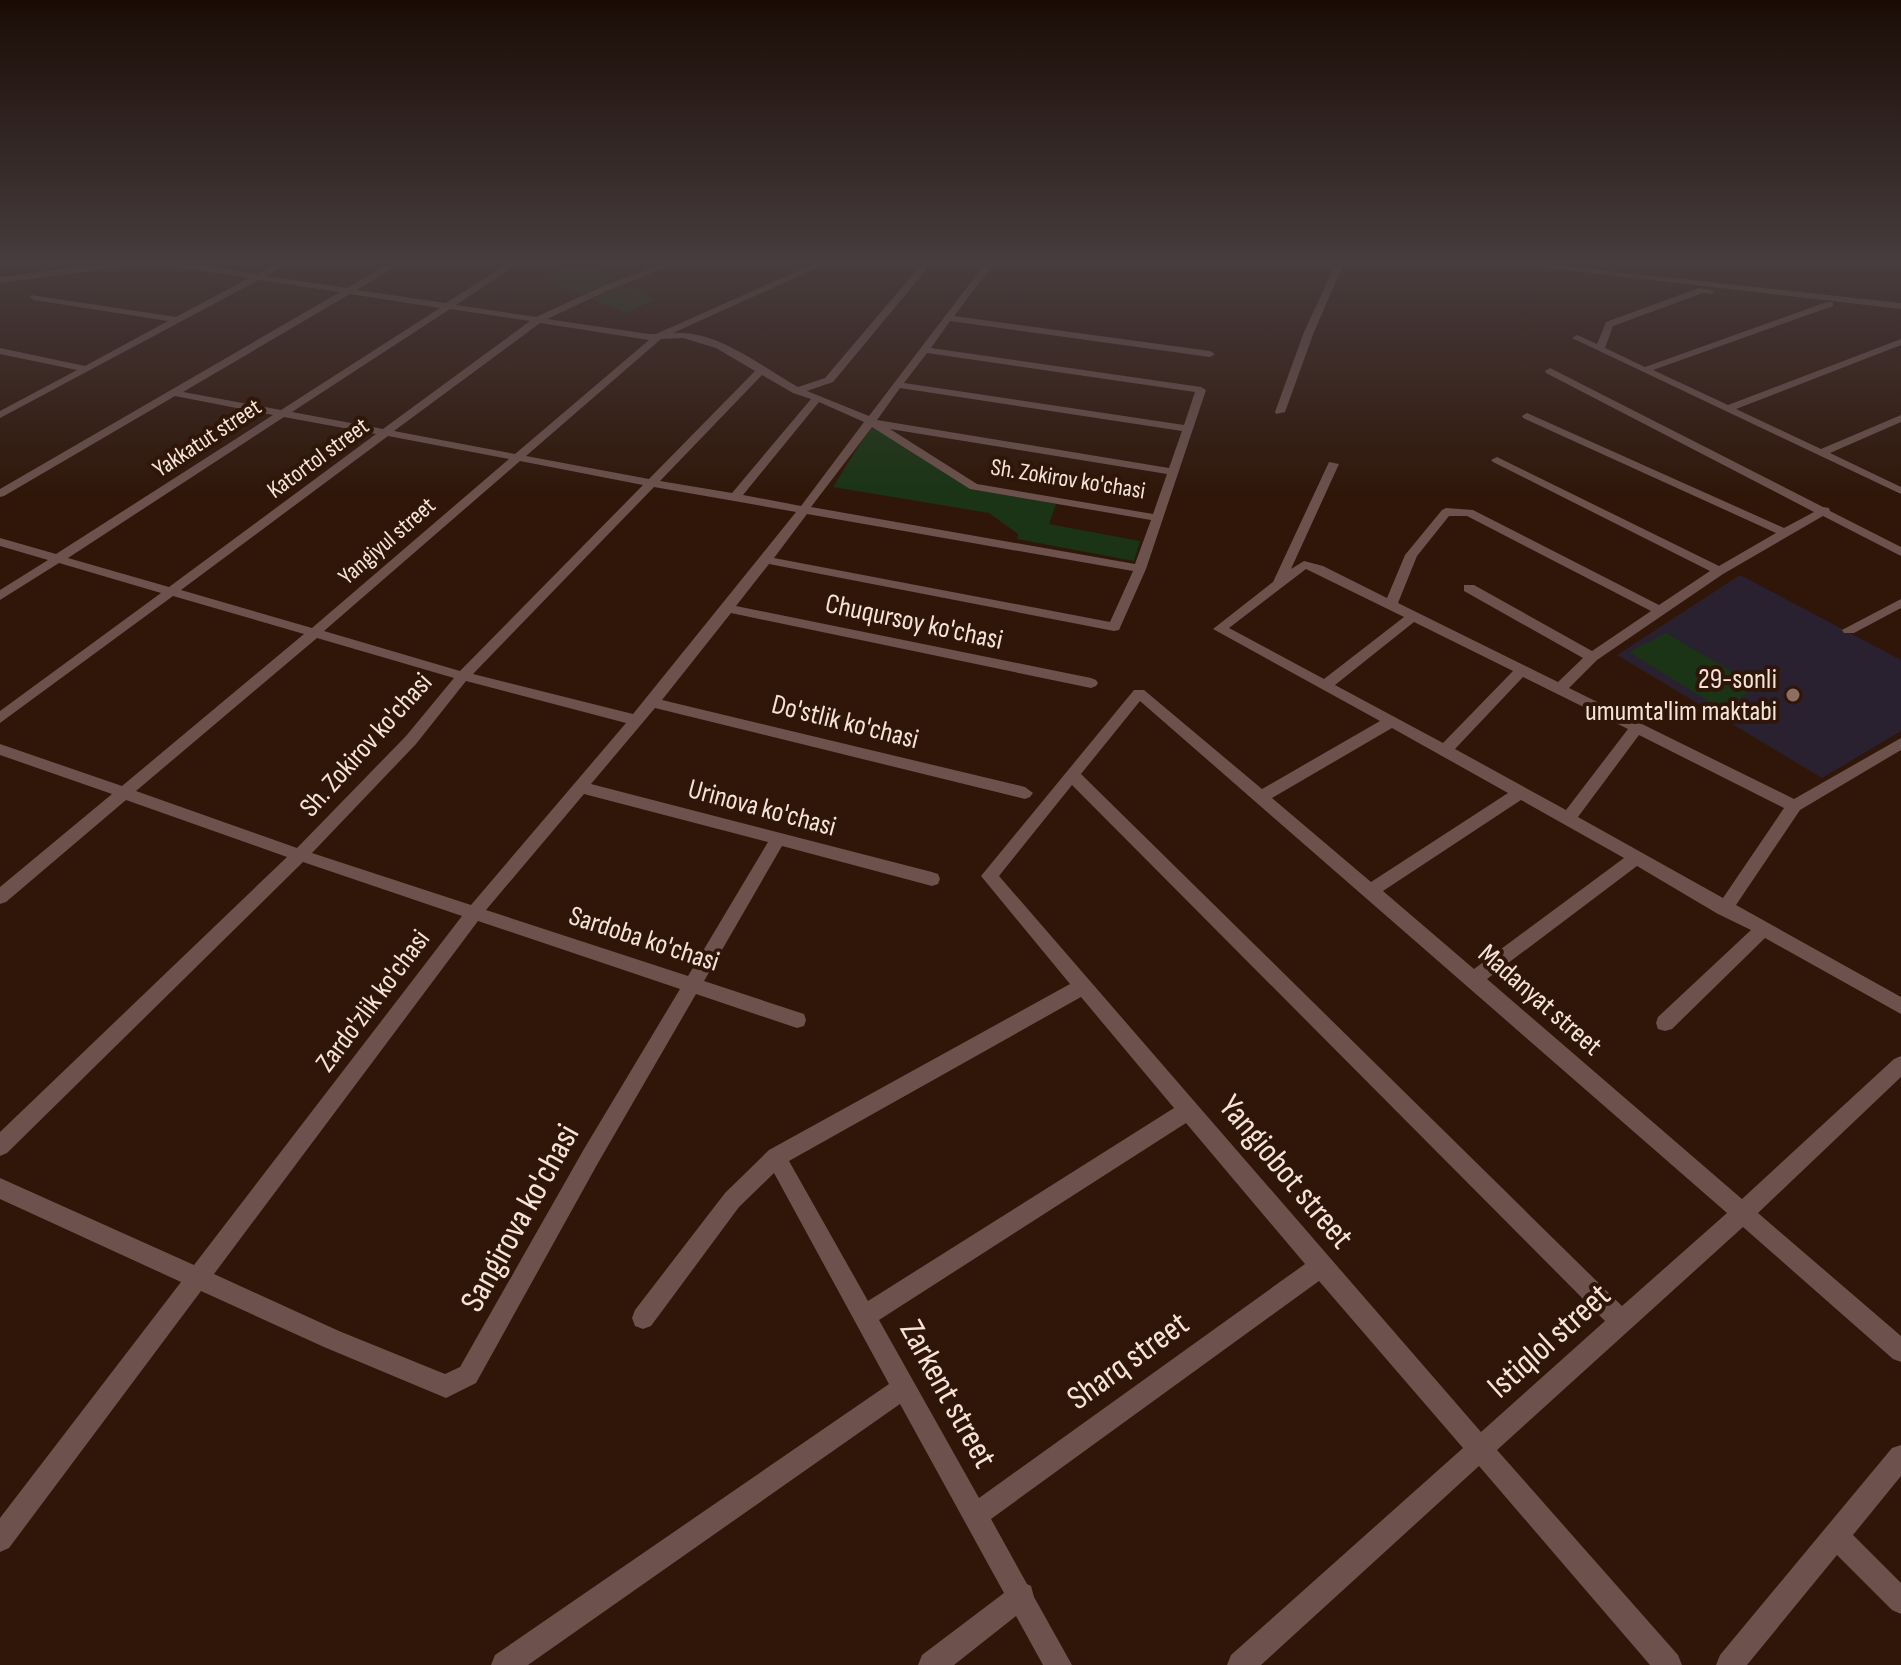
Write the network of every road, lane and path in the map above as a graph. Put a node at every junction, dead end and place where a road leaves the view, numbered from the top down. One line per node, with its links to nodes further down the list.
1 (143, 339): 19 (street)
2 (267, 339): 25 (street)
3 (396, 339): 29 (street, Yakkatut street)
4 (513, 339): 35 (street, Katortol street)
5 (656, 339): 37 (street, Yangiyul street)
6 (696, 339): 20 (street, Sh. Zokirov ko'chasi)
7 (864, 339): 24 (street)
8 (934, 339): 16 (street, Zardo'zlik ko'chasi)
9 (1099, 339): 18 (street)
10 (1307, 339): 28 (street)
11 (1578, 339): 15 (street)
12 (1604, 339): 15 (street)
13 (1733, 339): 21 (street)
14 (1901, 342): 27 (street)
15 (1600, 349): 21 (street)
16 (926, 350): 23 (street, Zardo'zlik ko'chasi); 34 (street)
17 (0, 351): 19 (street)
18 (1210, 354)
19 (87, 369): 30 (street)
20 (761, 370): 24 (street, Sh. Zokirov ko'chasi); 41 (street, Sh. Zokirov ko'chasi)
21 (1645, 370): 27 (street)
22 (1550, 371): 46 (street)
23 (899, 385): 33 (street, Zardo'zlik ko'chasi); 34 (street)
24 (797, 391): 26 (street, Sh. Zokirov ko'chasi)
25 (174, 393): 29 (street); 43 (street)
26 (816, 400): 33 (street, Sh. Zokirov ko'chasi); 44 (street)
27 (1728, 409): 36 (street)
28 (1280, 412)
29 (282, 413): 35 (street); 51 (street, Yakkatut street)
30 (0, 415)
31 (1527, 416): 48 (street)
32 (1901, 418): 36 (street)
33 (872, 422): 40 (street); 45 (street, Zardo'zlik ko'chasi); 47 (street, Sh. Zokirov ko'chasi)
34 (1188, 429): 40 (street)
35 (388, 434): 37 (street); 57 (street, Katortol street)
36 (1822, 453): 42 (street)
37 (517, 457): 41 (street); 65 (street, Yangiyul street)
38 (1497, 460): 54 (street)
39 (1333, 464): 55 (street)
40 (1174, 472): 47 (street)
41 (653, 483): 44 (street); 68 (street, Sh. Zokirov ko'chasi)
42 (1901, 491)
43 (0, 494)
44 (735, 497): 45 (street)
45 (805, 509): 52 (street, Zardo'zlik ko'chasi); 53 (street)
46 (1825, 510): 48 (street); 50 (street)
47 (1158, 518): 53 (street)
48 (1785, 533): 54 (street)
49 (0, 542): 51 (street)
50 (1901, 552)
51 (58, 559): 57 (street); 58 (street, Yakkatut street)
52 (766, 560): 53 (street); 61 (street, Zardo'zlik ko'chasi)
53 (1140, 569)
54 (1719, 571): 62 (street)
55 (1278, 584): 60 (street); 70 (street)
56 (1469, 588): 66 (street)
57 (173, 592): 65 (street); 73 (street, Katortol street)
58 (0, 596)
59 (1901, 603): 64 (street)
60 (1391, 605): 62 (street); 63 (street)
61 (727, 608): 69 (street, Chuqursoy ko'chasi); 72 (street, Zardo'zlik ko'chasi)
62 (1660, 611): 66 (street)
63 (1413, 616): 67 (street); 70 (street)
64 (1849, 630)
65 (313, 634): 68 (street); 83 (street, Yangiyul street)
66 (1592, 657): 71 (street)
67 (1521, 671): 71 (street); 79 (street)
68 (463, 676): 74 (street); 89 (street, Sh. Zokirov ko'chasi)
69 (1091, 683)
70 (1325, 686): 75 (street)
71 (1558, 690): 76 (street)
72 (652, 702): 74 (street, Zardo'zlik ko'chasi); 84 (street, Do'stlik ko'chasi)
73 (0, 718)
74 (636, 720): 81 (street, Zardo'zlik ko'chasi)
75 (1390, 722): 79 (street); 85 (street)
76 (1637, 728): 86 (street); 87 (street)
77 (1901, 743): 86 (street)
78 (0, 749): 83 (street, Sardoba ko'chasi)
79 (1445, 750): 82 (street)
80 (1072, 775): 85 (street, Madanyat street); 99 (street, Yangiobot street); 113 (street)
81 (580, 787): 88 (street, Urinova ko'chasi); 95 (street, Zardo'zlik ko'chasi)
82 (1521, 792): 87 (street); 92 (street)
83 (125, 793): 89 (street, Sardoba ko'chasi); 93 (street, Yangiyul street)
84 (1025, 793)
85 (1261, 797): 92 (street, Madanyat street)
86 (1794, 806): 94 (street)
87 (1568, 819): 90 (street)
88 (778, 839): 91 (street, Urinova ko'chasi); 98 (street, Sangirova ko'chasi)
89 (300, 855): 95 (street, Sardoba ko'chasi); 105 (street, Sh. Zokirov ko'chasi)
90 (1636, 858): 94 (street); 97 (street)
91 (932, 879)
92 (1370, 891): 97 (street, Madanyat street)
93 (0, 897)
94 (1724, 909): 96 (street)
95 (473, 914): 98 (street, Sardoba ko'chasi); 110 (street, Zardo'zlik ko'chasi)
96 (1762, 930): 100 (street); 102 (street)
97 (1474, 979): 108 (street, Madanyat street)
98 (693, 984): 101 (street, Sardoba ko'chasi); 110 (street, Sangirova ko'chasi)
99 (1082, 987): 104 (street, Yangiobot street); 106 (street)
100 (1901, 1006)
101 (797, 1020)
102 (1665, 1023)
103 (1901, 1065): 108 (street, Istiqlol street)
104 (1189, 1110): 109 (street, Yangiobot street); 111 (street)
105 (0, 1146)
106 (776, 1157): 111 (street, Zarkent street); 112 (street)
107 (0, 1188): 110 (street)
108 (1742, 1213): 113 (street, Istiqlol street); 114 (street, Madanyat street)
109 (1321, 1266): 116 (street, Yangiobot street); 118 (street, Sharq street)
110 (199, 1277): 120 (street, Zardo'zlik ko'chasi)
111 (866, 1315): 115 (street, Zarkent street)
112 (643, 1318)
113 (1621, 1321): 116 (street, Istiqlol street)
114 (1901, 1351)
115 (905, 1387): 118 (street, Zarkent street); 123 (street)
116 (1482, 1448): 126 (street, Istiqlol street); 127 (street, Yangiobot street)
117 (1901, 1457): 119 (street)
118 (976, 1515): 121 (street, Zarkent street)
119 (1837, 1537): 122 (street); 128 (street)
120 (0, 1539)
121 (1022, 1595): 124 (street); 125 (street, Zarkent street)
122 (1901, 1601)
123 (505, 1665)
124 (932, 1665)
125 (1058, 1665)
126 (1241, 1665)
127 (1668, 1665)
128 (1730, 1665)

